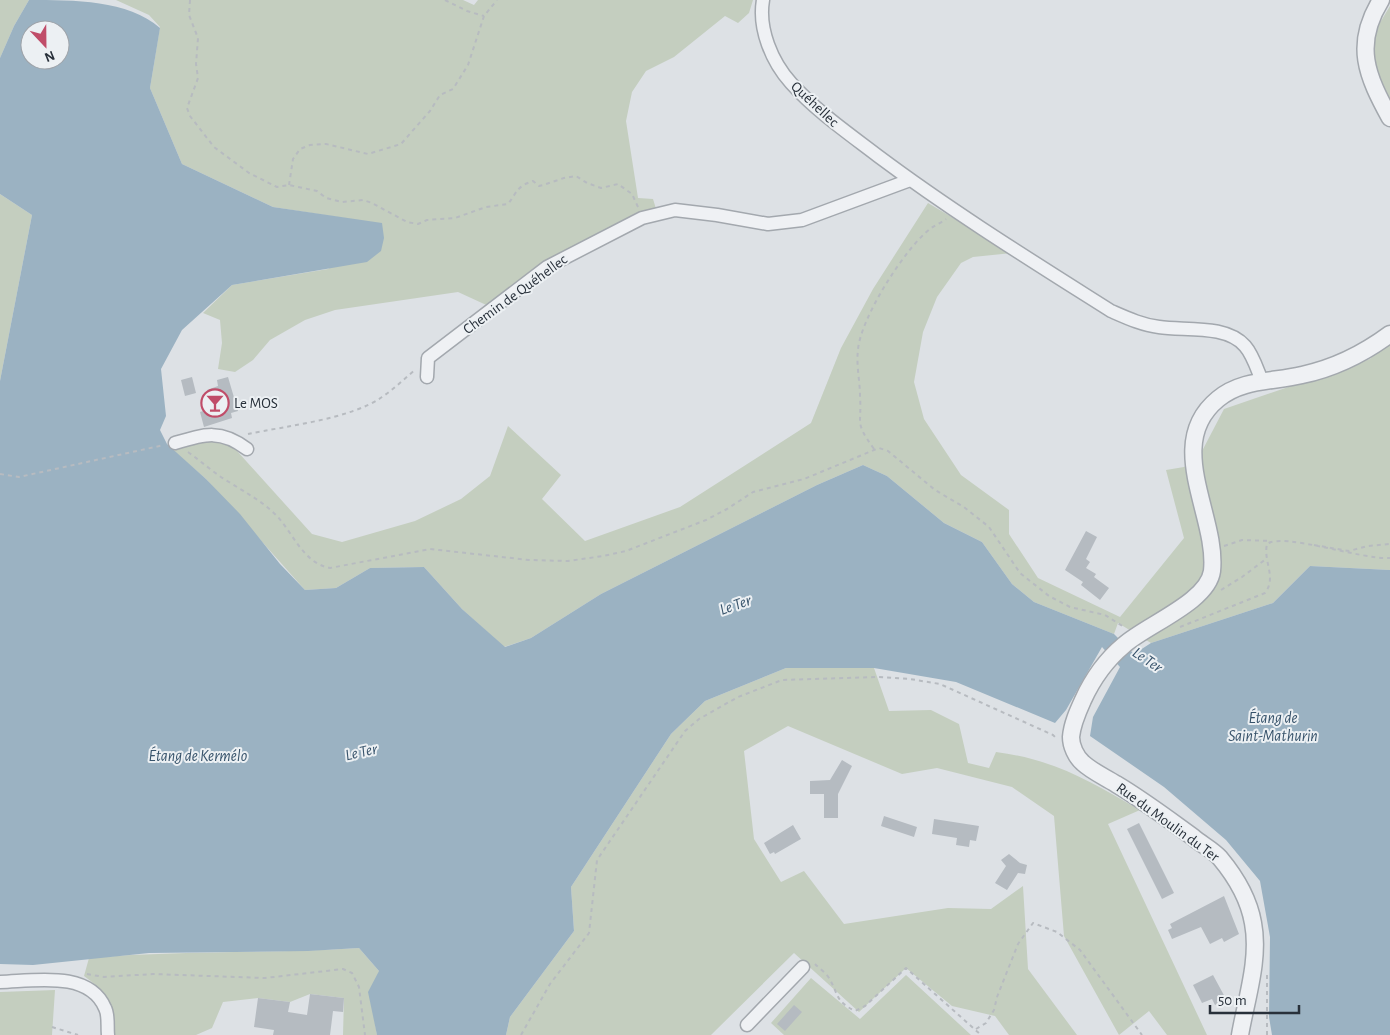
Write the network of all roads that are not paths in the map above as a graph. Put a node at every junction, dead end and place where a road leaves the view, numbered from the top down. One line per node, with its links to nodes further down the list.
1 (763, 0): 4 (street, Quéhellec)
2 (1381, 0): 3 (street)
3 (1390, 118)
4 (910, 180): 6 (street, Chemin de Quéhellec); 7 (street, Quéhellec)
5 (1390, 334): 7 (street, Rue du Moulin du Ter)
6 (427, 377)
7 (1262, 381): 14 (street, Rue du Moulin du Ter)
8 (171, 444): 9 (street)
9 (247, 449)
10 (803, 967): 12 (street)
11 (0, 982): 13 (street)
12 (747, 1024)
13 (108, 1035)
14 (1240, 1035)

